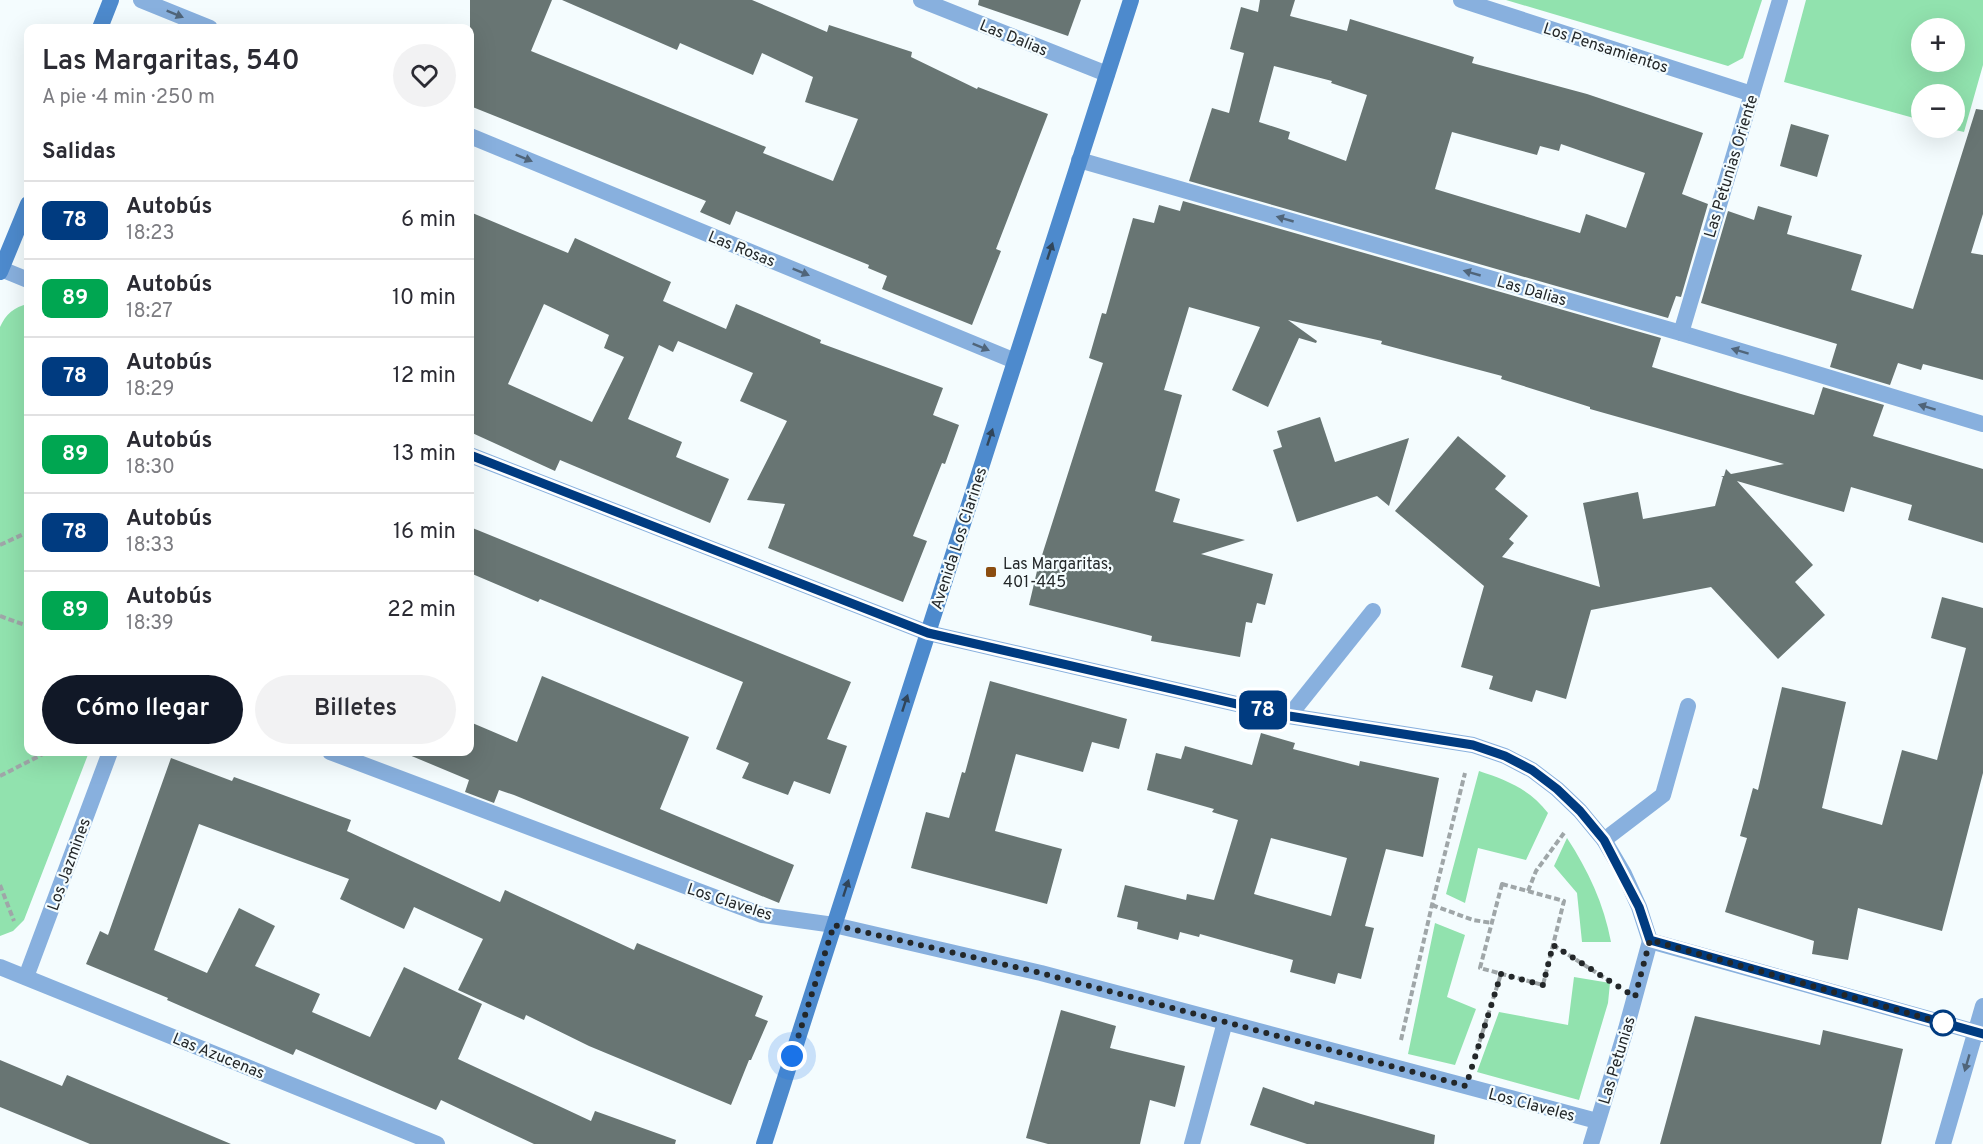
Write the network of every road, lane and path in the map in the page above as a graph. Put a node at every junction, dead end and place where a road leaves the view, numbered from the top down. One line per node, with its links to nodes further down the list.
1 (111, 0): 7 (main road)
2 (141, 0): 8 (street, one-way to 8)
3 (921, 0): 9 (street, Las Dalias)
4 (1131, 0): 9 (main road, Avenida Los Clarines)
5 (1780, 0): 10 (street, Las Petunias Oriente)
6 (1469, 1): 10 (street, Los Pensamientos)
7 (102, 24)
8 (200, 24)
9 (1107, 74): 12 (main road, Avenida Los Clarines)
10 (1752, 94): 16 (street, Las Petunias Oriente)
11 (474, 138): 17 (street, Las Rosas, one-way to 17)
12 (1079, 160): 16 (street, Las Dalias, one-way to 12); 17 (main road, Avenida Los Clarines, one-way to 12)
13 (24, 213): 14 (main road)
14 (0, 270): 15 (street)
15 (24, 279)
16 (1681, 333): 18 (street, Las Dalias, one-way to 16)
17 (1015, 360): 25 (main road, Avenida Los Clarines, one-way to 17)
18 (1983, 424)
19 (474, 457): 25 (street)
20 (24, 534): 21 (path)
21 (0, 545)
22 (1373, 611): 27 (street)
23 (0, 616): 24 (path)
24 (24, 625)
25 (928, 633): 27 (street); 40 (main road, Avenida Los Clarines, one-way to 25)
26 (1688, 706): 34 (street)
27 (1289, 716): 28 (street)
28 (1473, 745): 33 (street); 37 (path)
29 (39, 756): 32 (path)
30 (109, 756): 45 (street, Los Jazmines)
31 (341, 756): 40 (street, Los Claveles)
32 (0, 777)
33 (1580, 811): 34 (street); 36 (path)
34 (1604, 840): 41 (street)
35 (0, 885): 38 (path)
36 (1528, 891): 39 (path); 42 (path)
37 (1432, 905): 39 (path); 50 (path)
38 (14, 921)
39 (1492, 923): 44 (path)
40 (834, 925): 48 (street, Los Claveles); 54 (main road, Avenida Los Clarines)
41 (1650, 940): 46 (street, Las Petunias); 49 (street)
42 (1553, 945): 44 (path); 46 (path)
43 (0, 967): 45 (street, Las Azucenas)
44 (1501, 974): 51 (path)
45 (26, 977): 53 (street, Las Azucenas)
46 (1635, 997): 52 (street, Las Petunias)
47 (1983, 1006): 49 (street)
48 (1225, 1022): 50 (street, Los Claveles); 55 (street)
49 (1979, 1033): 57 (street, one-way to 57)
50 (1394, 1067): 51 (street, Los Claveles)
51 (1466, 1086): 52 (street, Los Claveles)
52 (1597, 1121): 56 (street, Las Petunias)
53 (437, 1144)
54 (764, 1144)
55 (1192, 1144)
56 (1591, 1144)
57 (1943, 1144)

